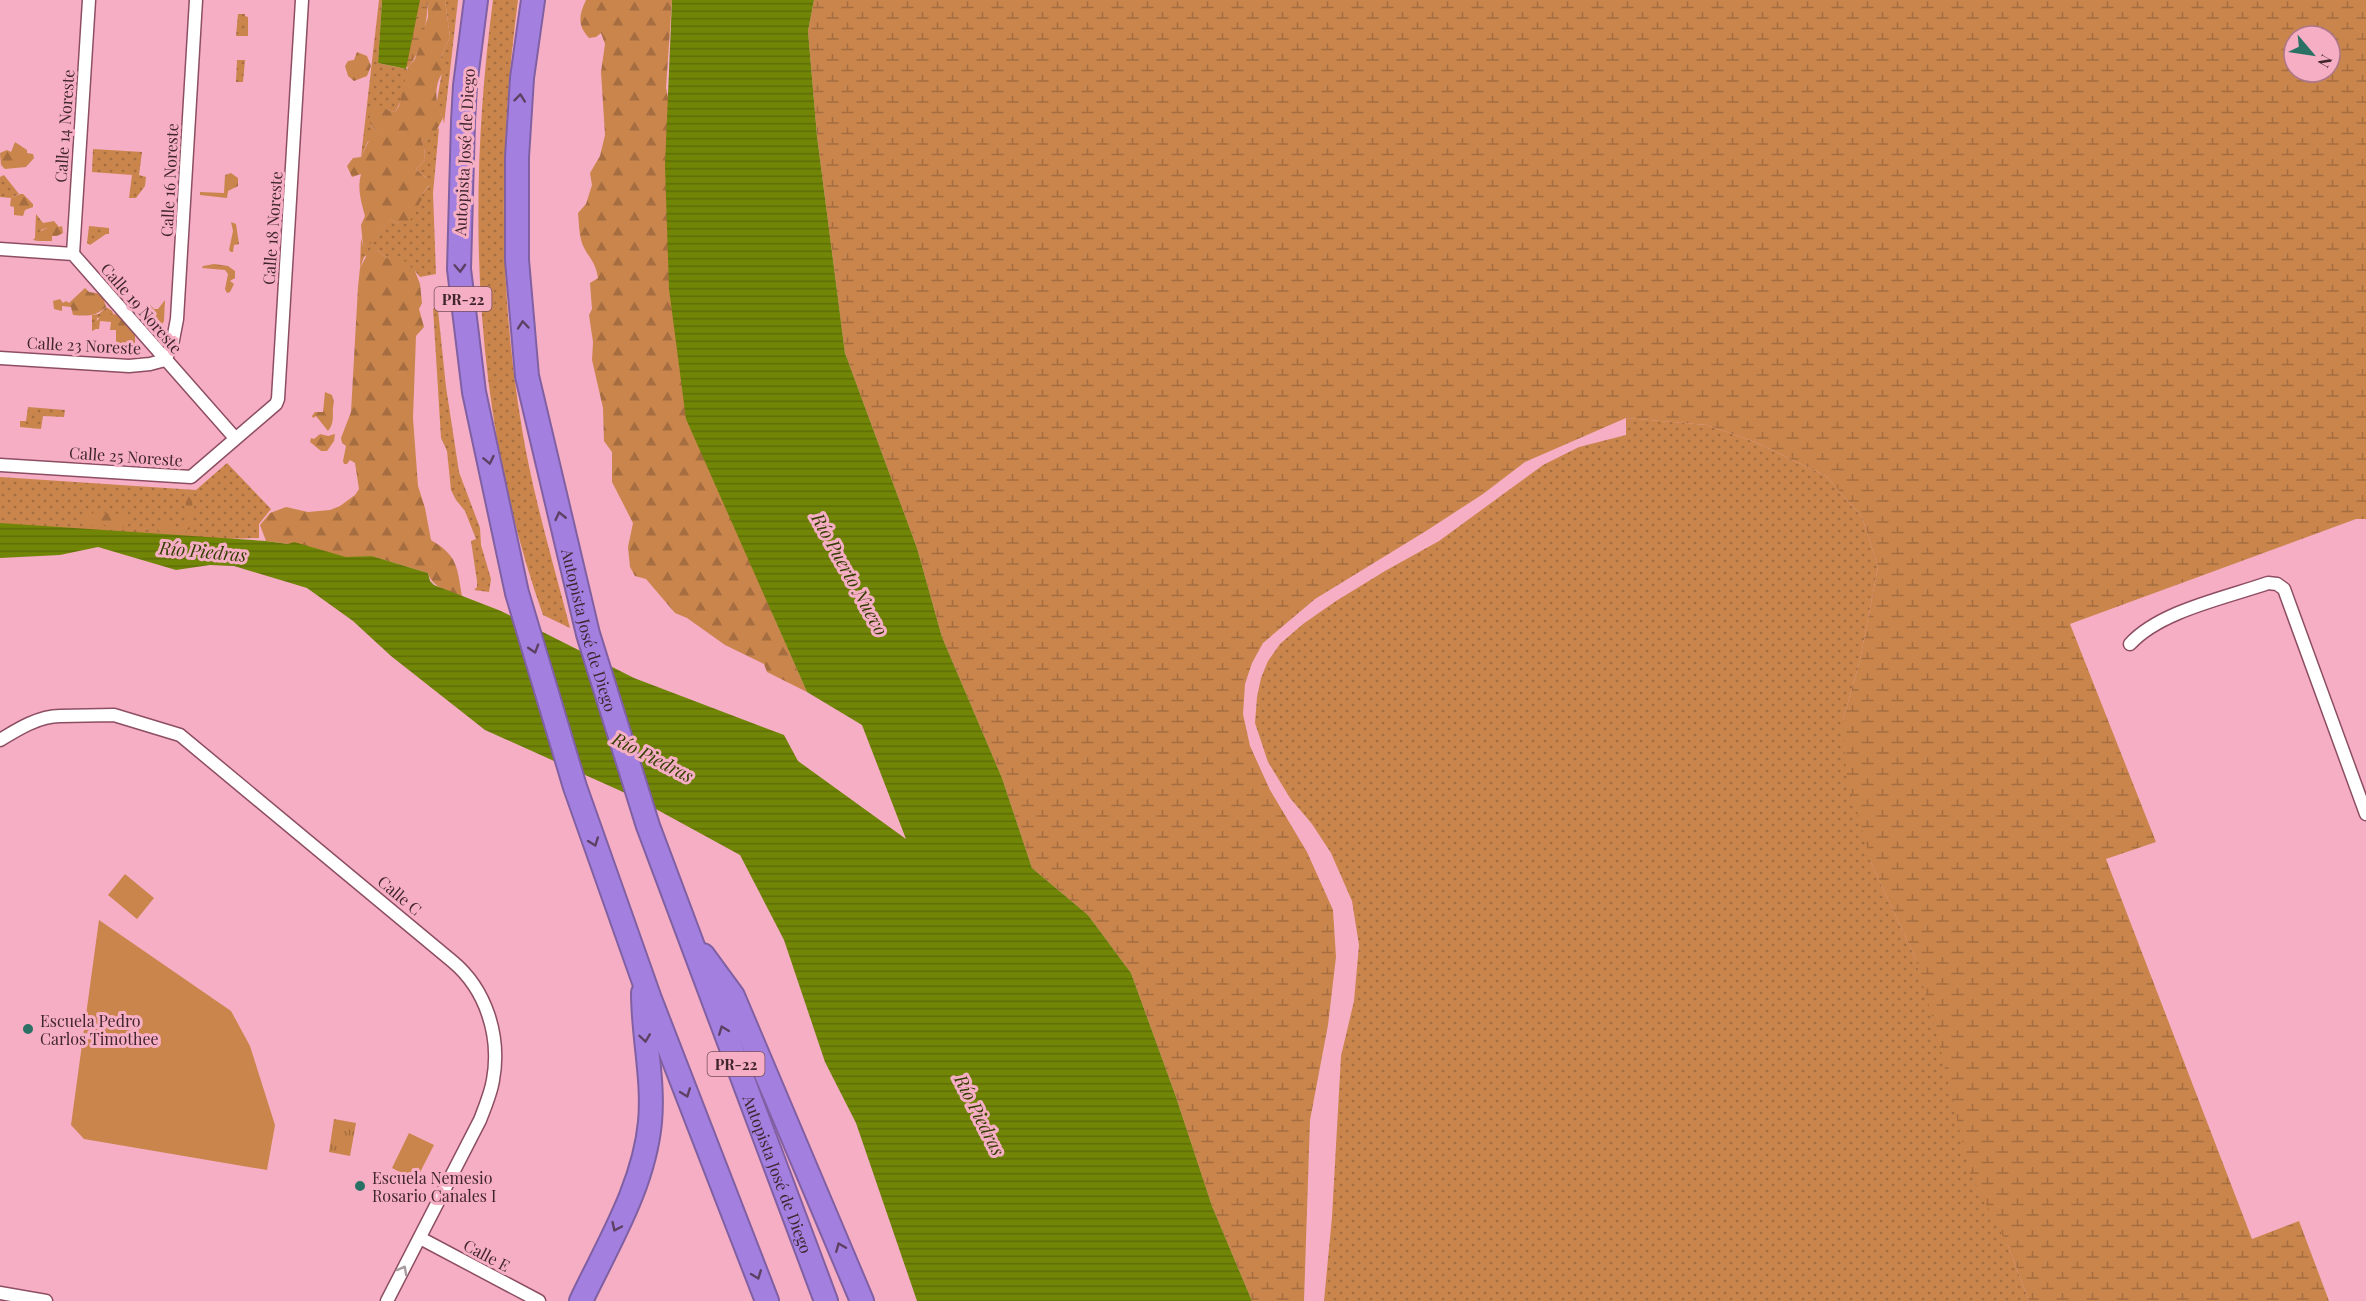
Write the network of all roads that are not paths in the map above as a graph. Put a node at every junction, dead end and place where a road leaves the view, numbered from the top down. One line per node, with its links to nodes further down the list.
1 (89, 0): 7 (street, Calle 14 Noreste)
2 (196, 0): 9 (street, Calle 16 Noreste)
3 (302, 0): 10 (street, Calle 18 Noreste)
4 (476, 0): 16 (highway, Autopista José de Diego / PR-22, one-way to 16)
5 (533, 0): 15 (highway, Autopista José de Diego / PR-22, one-way to 5)
6 (0, 249): 7 (street)
7 (73, 254): 9 (street, Calle 19 Noreste)
8 (0, 358): 9 (street, Calle 23 Noreste)
9 (165, 360): 10 (street, Calle 19 Noreste)
10 (235, 438): 11 (street, Calle 25 Noreste)
11 (0, 465)
12 (2130, 644): 14 (street)
13 (0, 740): 17 (street, Calle C)
14 (2366, 814)
15 (685, 930): 24 (highway, Autopista José de Diego / PR-22, one-way to 15); 25 (highway, one-way to 15)
16 (643, 980): 22 (highway, one-way to 22); 23 (highway, Autopista José de Diego / PR-22, one-way to 23)
17 (420, 1238): 20 (street, Calle C, one-way to 17); 21 (street, Calle E)
18 (0, 1293): 19 (street)
19 (46, 1301)
20 (387, 1301)
21 (539, 1301)
22 (581, 1301)
23 (767, 1301)
24 (826, 1301)
25 (862, 1301)

